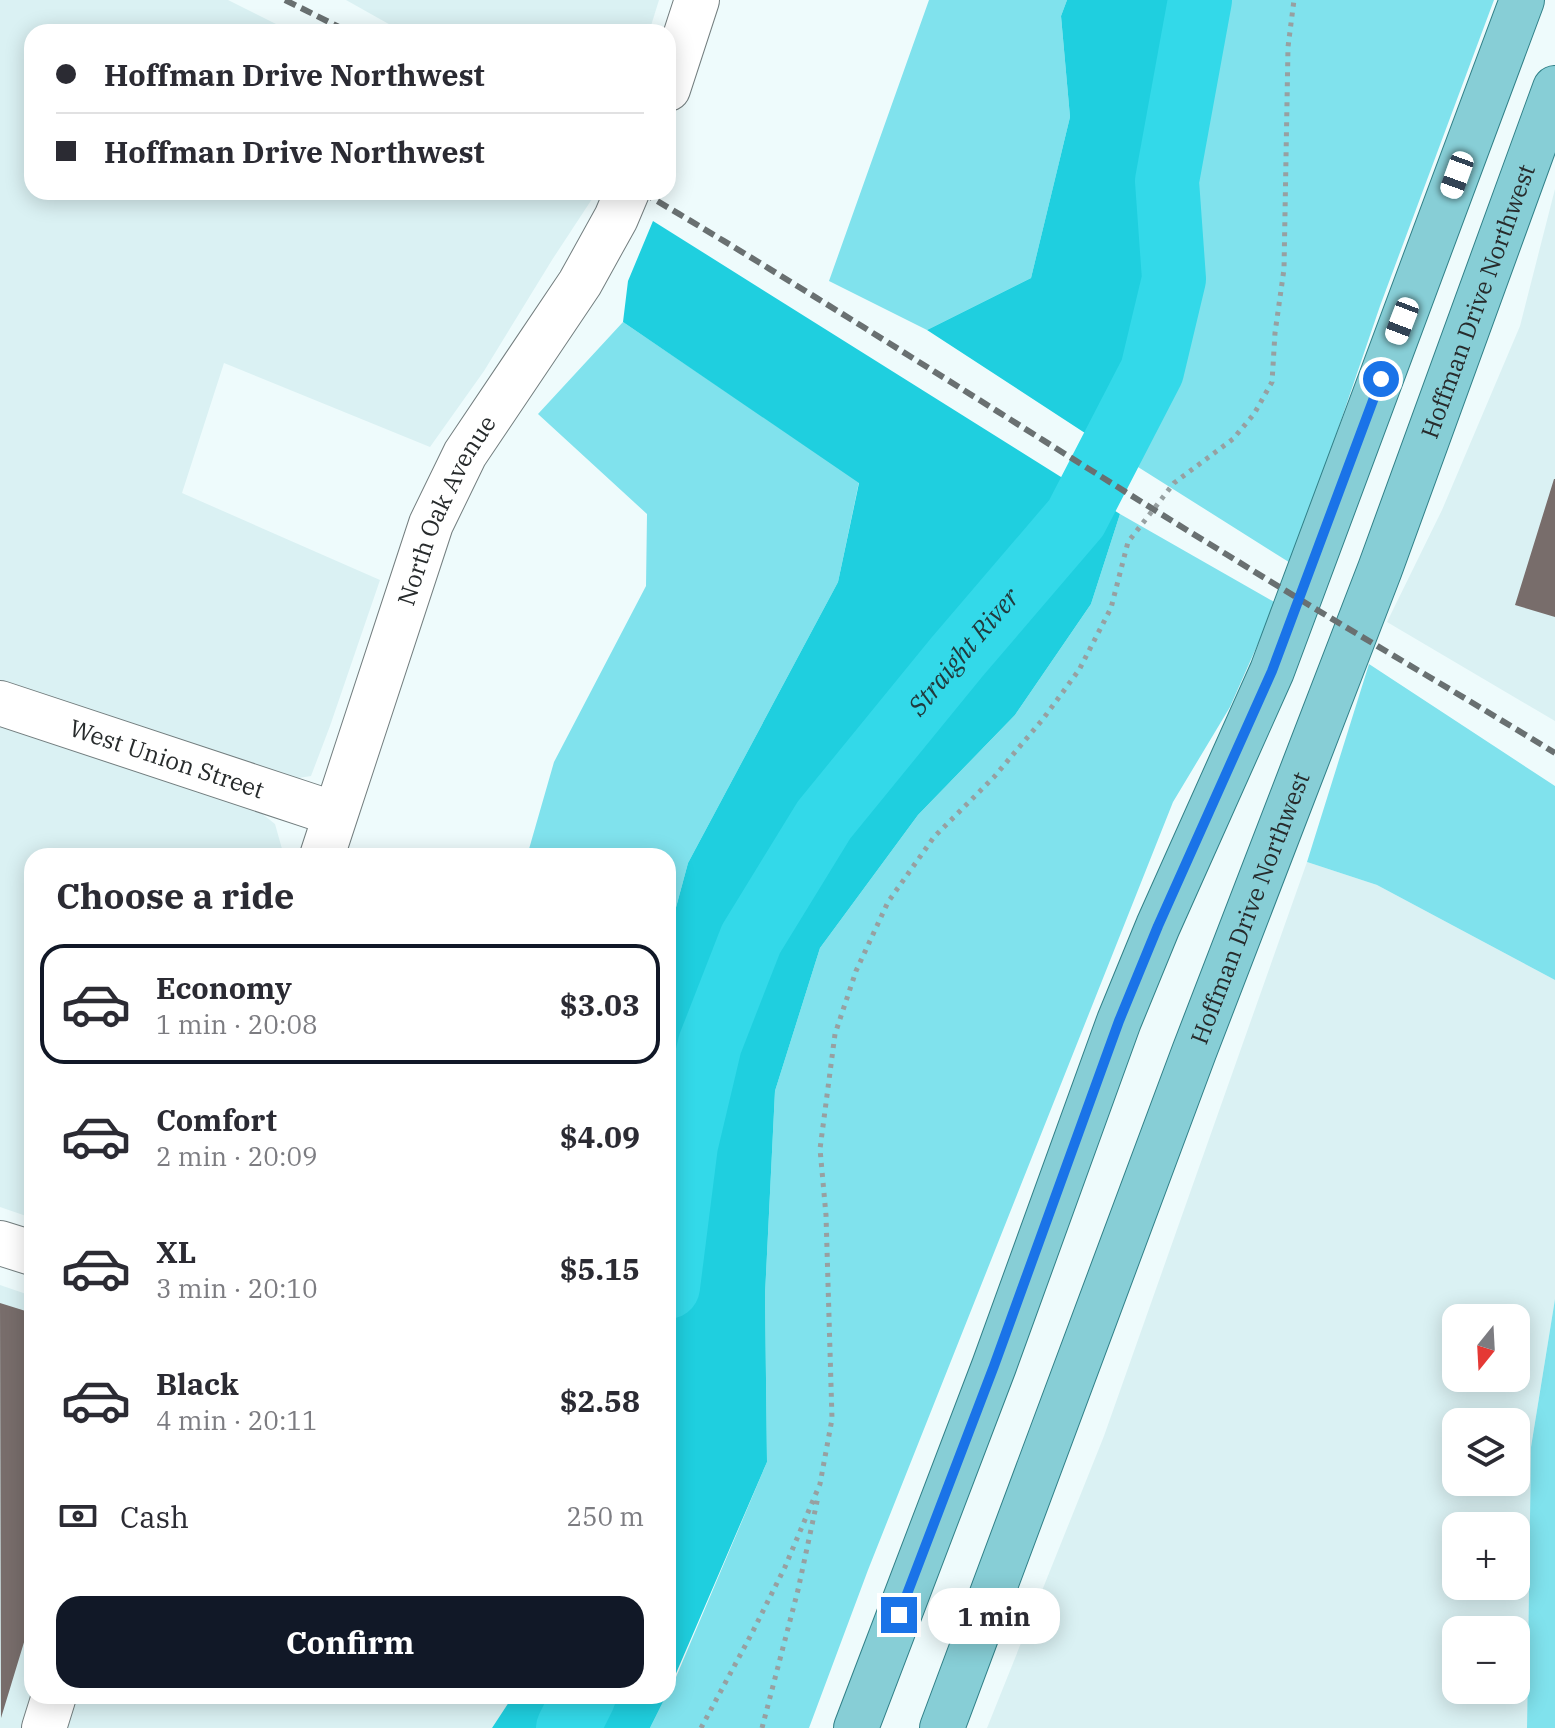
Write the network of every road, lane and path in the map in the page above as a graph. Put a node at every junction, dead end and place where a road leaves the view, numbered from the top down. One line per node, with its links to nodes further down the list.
1 (697, 0): 4 (street)
2 (1294, 0): 12 (path)
3 (1522, 0): 17 (main road)
4 (676, 64)
5 (1555, 88): 18 (main road, Hoffman Drive Northwest)
6 (624, 200): 8 (street, North Oak Avenue)
7 (0, 703): 8 (street, West Union Street)
8 (335, 814): 9 (street, North Oak Avenue)
9 (324, 848)
10 (0, 1243): 11 (street)
11 (24, 1250)
12 (820, 1484): 15 (path); 16 (path)
13 (52, 1704): 14 (street)
14 (44, 1728)
15 (701, 1728)
16 (762, 1728)
17 (856, 1728)
18 (942, 1728)

